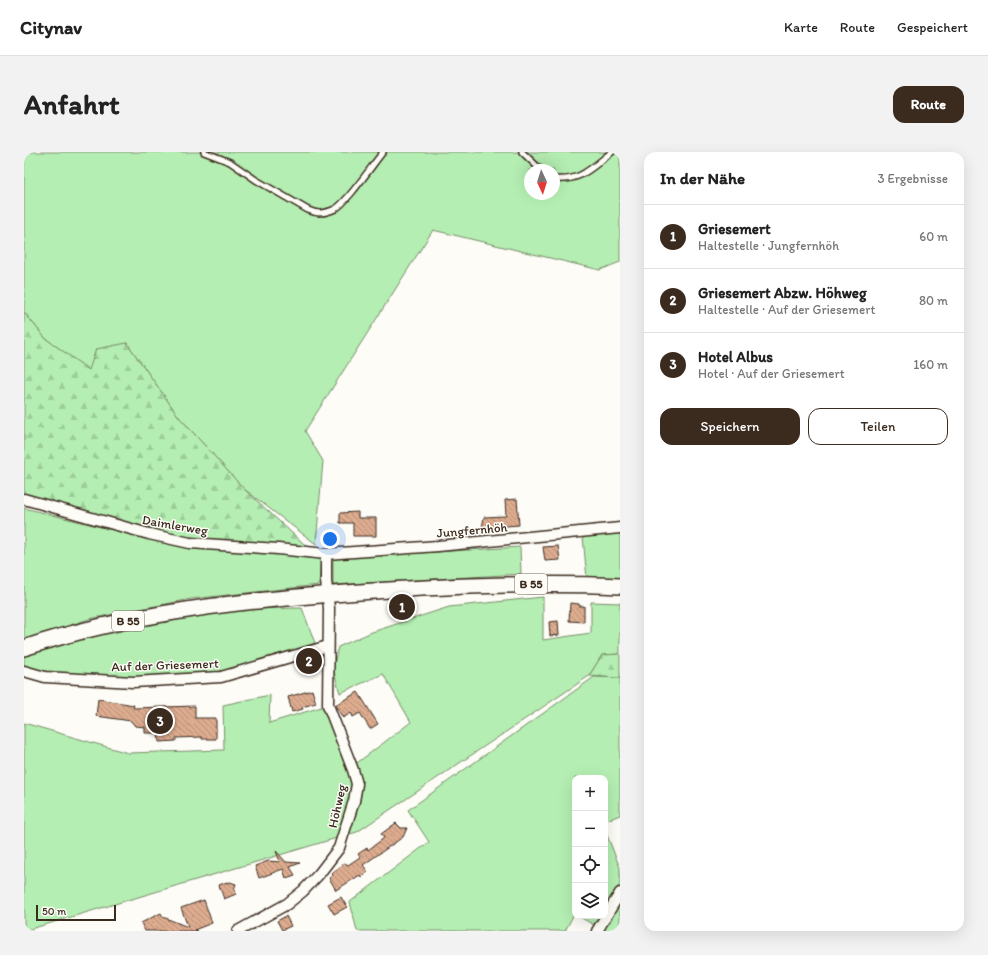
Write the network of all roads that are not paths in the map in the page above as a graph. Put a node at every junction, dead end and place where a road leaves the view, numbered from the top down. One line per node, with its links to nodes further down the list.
1 (204, 152): 2 (lane)
2 (383, 152)
3 (522, 152): 5 (lane)
4 (612, 152): 6 (lane)
5 (535, 164)
6 (560, 180)
7 (24, 499): 9 (street, Daimlerweg)
8 (620, 528): 9 (street, Jungfernhöh)
9 (326, 554): 11 (street, Höhweg)
10 (620, 586): 11 (main road, B 55)
11 (328, 594): 12 (street, Höhweg); 13 (main road, B 55)
12 (328, 646): 14 (street, Auf der Griesemert); 16 (street, Höhweg)
13 (24, 648)
14 (24, 671)
15 (620, 892): 17 (street)
16 (238, 931)
17 (597, 931)

